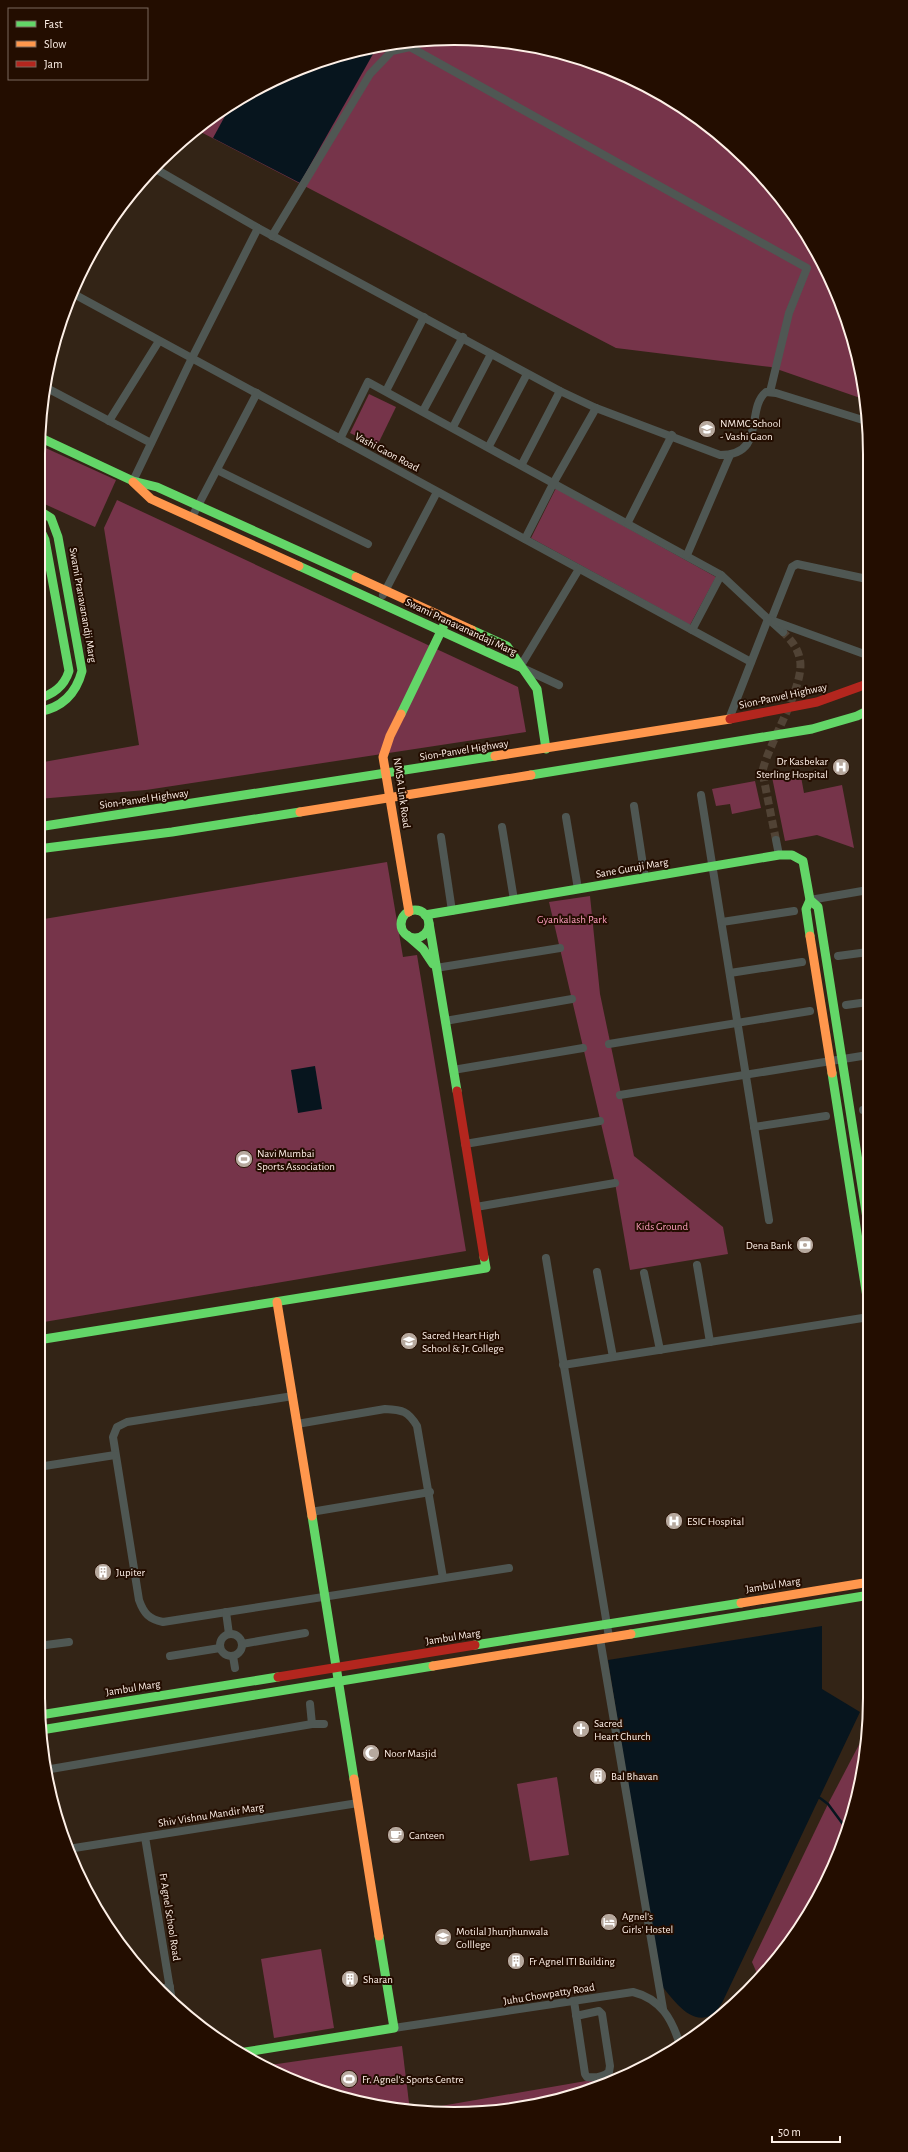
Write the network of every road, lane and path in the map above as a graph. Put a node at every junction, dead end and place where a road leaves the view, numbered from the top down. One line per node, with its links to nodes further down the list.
1 (159, 171): 2 (street)
2 (258, 228): 3 (street); 9 (street)
3 (272, 236): 5 (street); 14 (street)
4 (77, 296): 7 (street, Vashi Gaon Road)
5 (424, 316): 6 (street); 12 (street)
6 (463, 337): 8 (street); 17 (street)
7 (159, 341): 9 (street, Vashi Gaon Road); 19 (street)
8 (491, 354): 10 (street); 20 (street)
9 (192, 358): 15 (street, Vashi Gaon Road); 24 (street)
10 (527, 374): 13 (street); 25 (street)
11 (50, 390): 19 (street)
12 (386, 391): 17 (street); 22 (street)
13 (560, 391): 16 (street); 27 (street)
14 (770, 392): 18 (street); 26 (street)
15 (257, 393): 22 (street, Vashi Gaon Road); 28 (street)
16 (596, 408): 21 (street); 30 (street)
17 (423, 411): 20 (street)
18 (861, 420)
19 (110, 421): 24 (street)
20 (453, 427): 25 (street)
21 (672, 435): 26 (street); 35 (street)
22 (340, 439): 31 (street, Vashi Gaon Road)
23 (46, 440): 29 (main road, Swami Pranavanandaji Marg)
24 (151, 443): 29 (street)
25 (489, 446): 27 (street)
26 (730, 455): 39 (street)
27 (522, 464): 30 (street)
28 (217, 470): 32 (street); 38 (street)
29 (133, 481): 32 (main road, Swami Pranavanandaji Marg); 34 (main road, Swami Pranavanandaji Marg)
30 (554, 482): 35 (street); 36 (street)
31 (437, 492): 36 (street, Vashi Gaon Road); 43 (street)
32 (198, 505): 34 (street); 43 (main road, Swami Pranavanandaji Marg)
33 (45, 514): 56 (main road, Swami Pranavanandji Marg)
34 (192, 517): 44 (main road, Swami Pranavanandaji Marg)
35 (628, 522): 39 (street)
36 (525, 539): 40 (street, Vashi Gaon Road)
37 (45, 540): 55 (main road)
38 (368, 544)
39 (687, 555): 41 (street)
40 (579, 569): 47 (street, Vashi Gaon Road); 52 (street)
41 (721, 575): 46 (street); 47 (street)
42 (863, 578): 46 (street)
43 (386, 591): 44 (street); 45 (main road, Swami Pranavanandaji Marg)
44 (379, 603): 48 (main road, Swami Pranavanandaji Marg)
45 (448, 619): 48 (main road, NMSA Link Road); 52 (main road, Swami Pranavanandaji Marg)
46 (769, 619): 49 (street); 50 (street); 51 (street)
47 (692, 630): 51 (street, Vashi Gaon Road)
48 (442, 631): 52 (main road, Swami Pranavanandaji Marg); 81 (main road, NMSA Link Road)
49 (783, 632)
50 (863, 655)
51 (751, 662): 58 (street)
52 (520, 667): 53 (street); 59 (main road)
53 (558, 685)
54 (863, 686): 58 (main road, Sion-Panvel Highway)
55 (45, 696)
56 (45, 710)
57 (863, 713): 69 (main road)
58 (729, 719): 59 (main road, Sion-Panvel Highway)
59 (546, 749): 64 (main road, Sion-Panvel Highway)
60 (701, 795): 73 (street)
61 (634, 806): 74 (street)
62 (566, 817): 75 (street)
63 (45, 823): 64 (main road)
64 (61, 823): 65 (main road)
65 (45, 826)
66 (502, 827): 77 (street)
67 (441, 837): 79 (street)
68 (776, 840): 72 (street)
69 (64, 847): 70 (main road); 71 (main road)
70 (45, 848)
71 (45, 852)
72 (779, 855): 73 (main road, Sane Guruji Marg); 78 (main road, Sane Guruji Marg)
73 (713, 866): 74 (main road, Sane Guruji Marg); 83 (street)
74 (645, 878): 75 (main road, Sane Guruji Marg)
75 (578, 889): 77 (main road, Sane Guruji Marg)
76 (863, 891): 78 (street)
77 (514, 900): 79 (main road, Sane Guruji Marg)
78 (810, 900): 100 (main road, Sane Guruji Marg); 101 (main road, Sane Guruji Marg)
79 (452, 910): 82 (main road, Sane Guruji Marg)
80 (794, 911): 83 (street)
81 (409, 912): 82 (main road); 84 (main road)
82 (427, 919): 84 (main road); 89 (main road)
83 (722, 922): 90 (street)
84 (406, 934): 89 (main road)
85 (560, 948): 89 (street)
86 (863, 953): 87 (street)
87 (838, 956)
88 (802, 962): 90 (street)
89 (436, 968): 95 (main road)
90 (730, 973): 96 (street)
91 (572, 999): 95 (street)
92 (863, 1003): 93 (street)
93 (846, 1005)
94 (810, 1011): 96 (street)
95 (445, 1021): 102 (main road)
96 (738, 1022): 97 (street); 103 (street)
97 (609, 1044)
98 (583, 1048): 102 (street)
99 (863, 1056): 100 (street)
100 (842, 1059): 101 (street); 110 (main road, Sane Guruji Marg)
101 (830, 1061): 103 (street); 116 (main road, Sane Guruji Marg)
102 (453, 1070): 108 (main road)
103 (746, 1074): 104 (street); 107 (street)
104 (620, 1095)
105 (826, 1116): 107 (street)
106 (600, 1121): 108 (street)
107 (754, 1127): 112 (street)
108 (465, 1144): 111 (main road)
109 (615, 1183): 111 (street)
110 (863, 1193)
111 (476, 1207): 118 (main road)
112 (769, 1220)
113 (546, 1258): 124 (street)
114 (697, 1265): 121 (street)
115 (597, 1272): 123 (street)
116 (863, 1272)
117 (644, 1273): 122 (street)
118 (277, 1302): 120 (main road); 125 (main road)
119 (863, 1318): 121 (street)
120 (45, 1339)
121 (710, 1342): 122 (street)
122 (660, 1350): 123 (street)
123 (613, 1357): 124 (street)
124 (564, 1365): 137 (street)
125 (292, 1396): 126 (main road); 127 (street)
126 (297, 1424): 129 (street); 130 (main road)
127 (116, 1455): 128 (street); 136 (street)
128 (45, 1466)
129 (430, 1492): 130 (street); 132 (street)
130 (311, 1512): 135 (main road)
131 (509, 1568): 132 (street)
132 (444, 1578): 135 (street)
133 (863, 1583): 137 (main road, Jambul Marg)
134 (863, 1596): 140 (main road)
135 (325, 1597): 136 (street); 148 (main road)
136 (226, 1612): 139 (street)
137 (607, 1624): 140 (street); 148 (main road, Jambul Marg)
138 (305, 1633): 142 (street)
139 (229, 1634): 142 (street); 144 (street)
140 (604, 1638): 149 (main road); 163 (street)
141 (69, 1642): 143 (street)
142 (242, 1644): 146 (street)
143 (45, 1645)
144 (220, 1648): 145 (street); 146 (street)
145 (170, 1656)
146 (233, 1656): 147 (street)
147 (235, 1668)
148 (336, 1668): 149 (main road); 151 (main road, Jambul Marg)
149 (338, 1682): 154 (main road); 156 (main road)
150 (310, 1704): 152 (street)
151 (46, 1714)
152 (312, 1724): 153 (street); 155 (street)
153 (324, 1724)
154 (46, 1729)
155 (51, 1769)
156 (358, 1803): 157 (street, Shiv Vishnu Mandir Marg); 165 (main road)
157 (146, 1837): 158 (street, Shiv Vishnu Mandir Marg); 159 (street, Fr Agnel School Road)
158 (74, 1848)
159 (170, 1987): 160 (street); 161 (street, Fr Agnel School Road)
160 (166, 1988)
161 (171, 1993)
162 (574, 2001): 163 (street, Juhu Chowpatty Road); 164 (street); 165 (street, Juhu Chowpatty Road)
163 (663, 2009): 166 (street, Juhu Chowpatty Road)
164 (576, 2016): 164 (street)
165 (394, 2028): 167 (main road)
166 (678, 2040)
167 (248, 2052)

